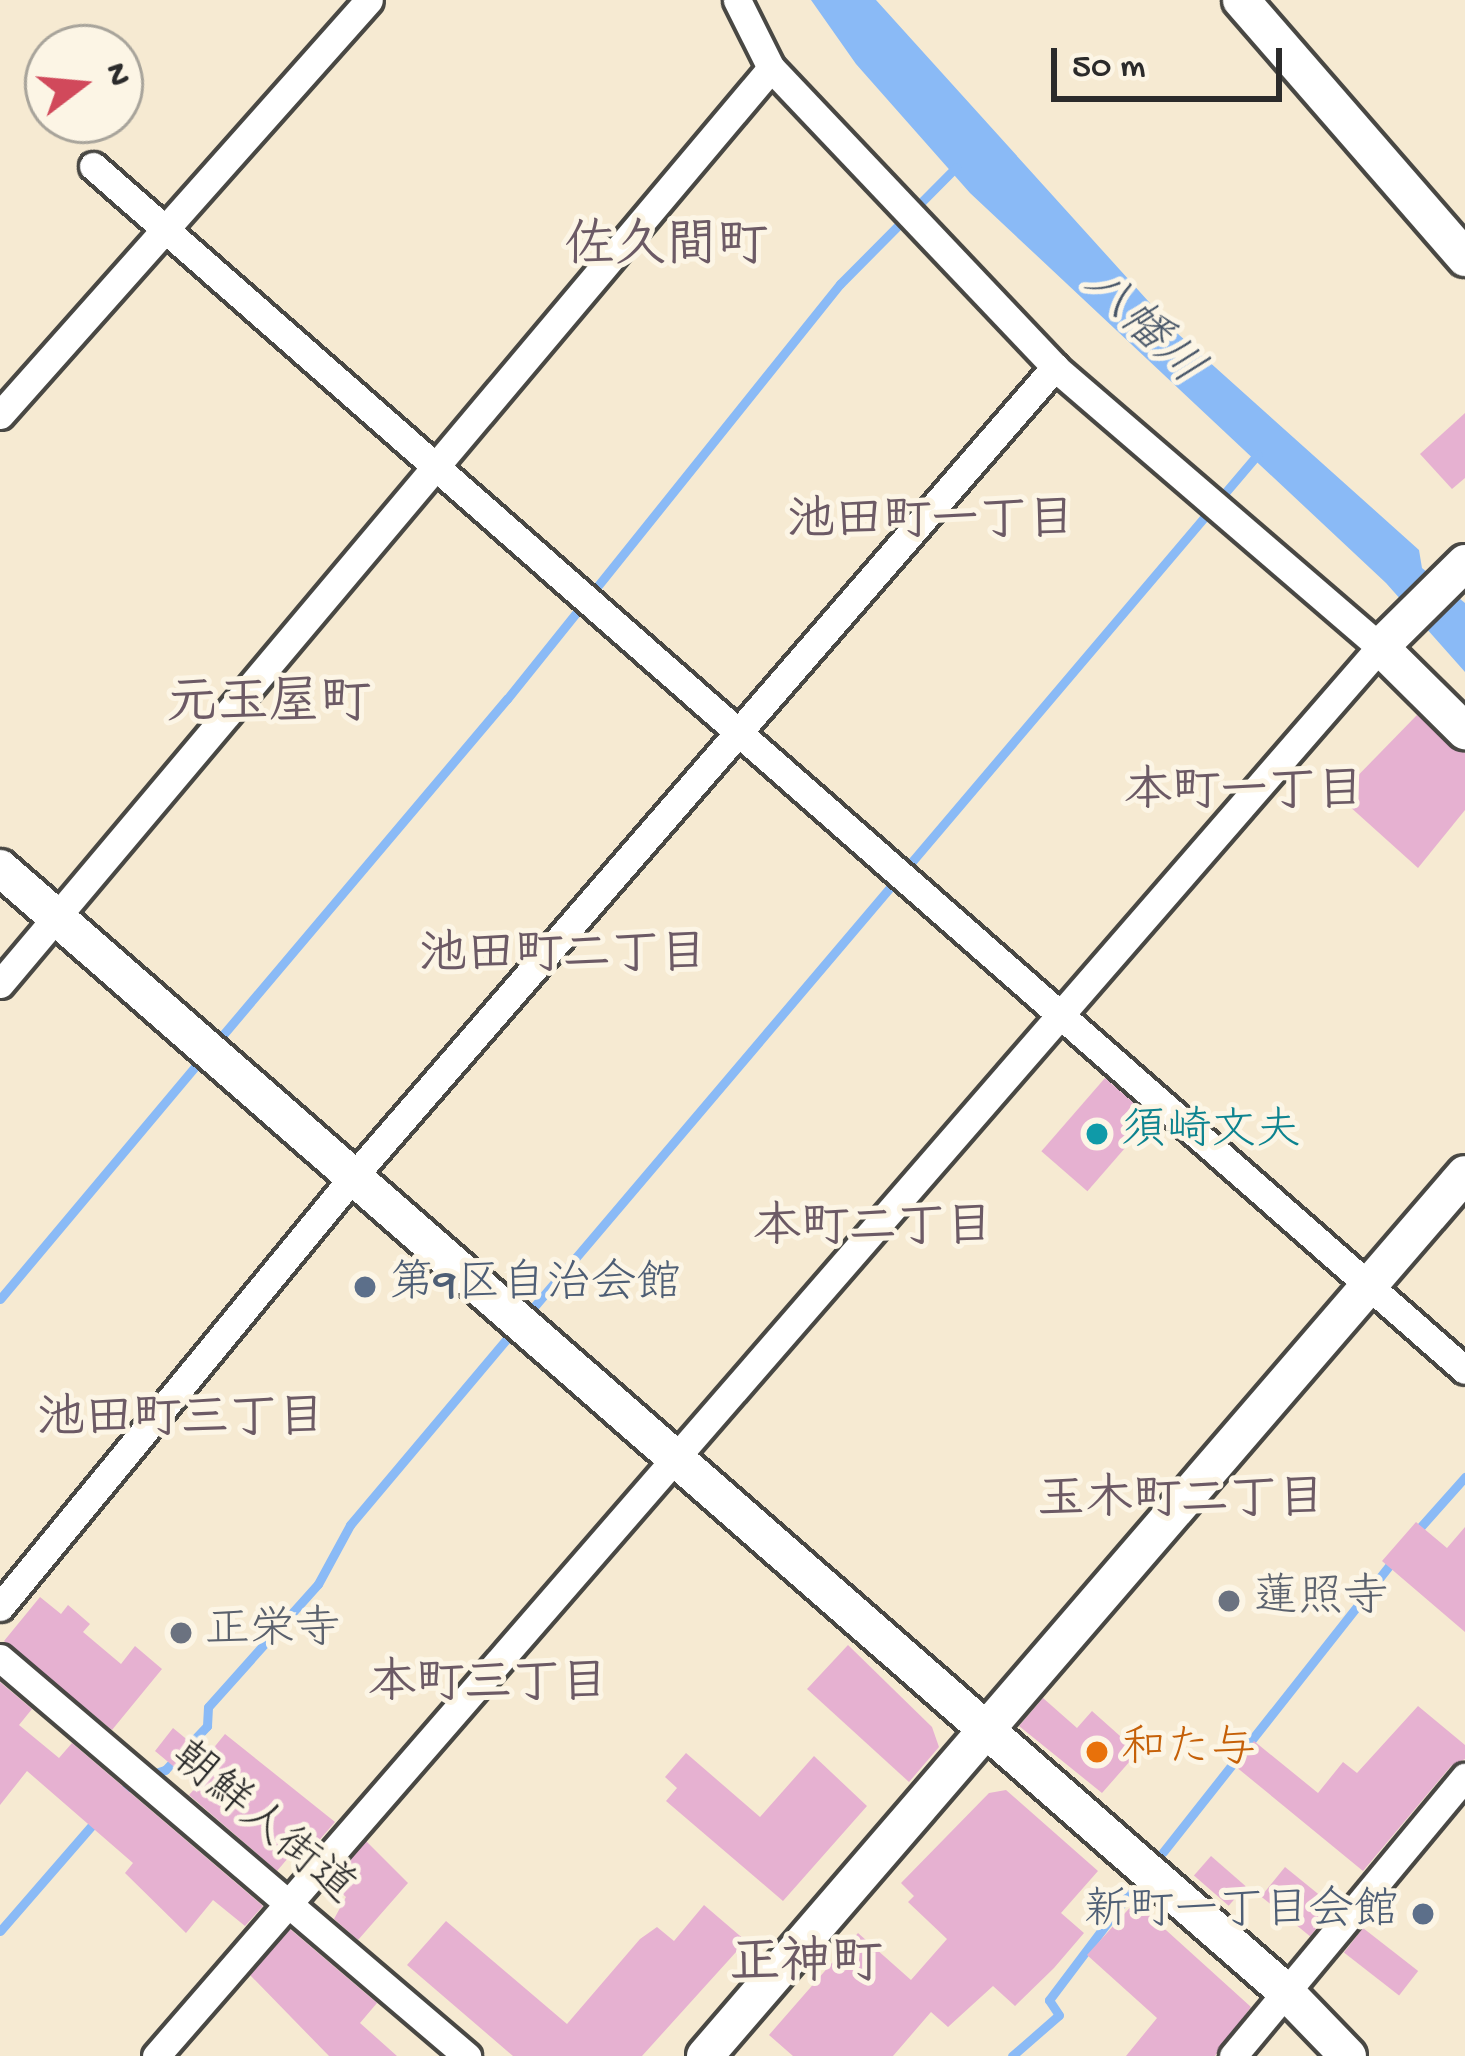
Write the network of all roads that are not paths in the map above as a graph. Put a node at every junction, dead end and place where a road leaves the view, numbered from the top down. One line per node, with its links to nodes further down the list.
1 (369, 0): 6 (street)
2 (737, 0): 4 (street)
3 (1259, 6): 7 (street)
4 (771, 68): 8 (street); 10 (street)
5 (92, 166): 6 (street)
6 (165, 230): 9 (street); 10 (street)
7 (1465, 258)
8 (1054, 367): 12 (street); 14 (street)
9 (0, 415)
10 (435, 467): 14 (street); 16 (street)
11 (1457, 572): 12 (street)
12 (1380, 647): 13 (street); 18 (street)
13 (1465, 730)
14 (738, 732): 18 (street); 20 (street)
15 (0, 868): 16 (street)
16 (56, 917): 17 (street); 20 (street)
17 (0, 984)
18 (1060, 1014): 21 (street); 23 (street)
19 (1465, 1174): 21 (street)
20 (353, 1177): 23 (street); 24 (street)
21 (1369, 1285): 22 (street); 26 (street)
22 (1465, 1370)
23 (674, 1456): 26 (street); 28 (street)
24 (0, 1607)
25 (0, 1658): 28 (street, 朝鮮人街道)
26 (986, 1730): 29 (street); 32 (street)
27 (1465, 1777): 29 (street)
28 (290, 1906): 30 (street); 31 (street, 朝鮮人街道)
29 (1286, 1992): 33 (street); 34 (street)
30 (156, 2056)
31 (467, 2056)
32 (705, 2056)
33 (1233, 2056)
34 (1348, 2056)

